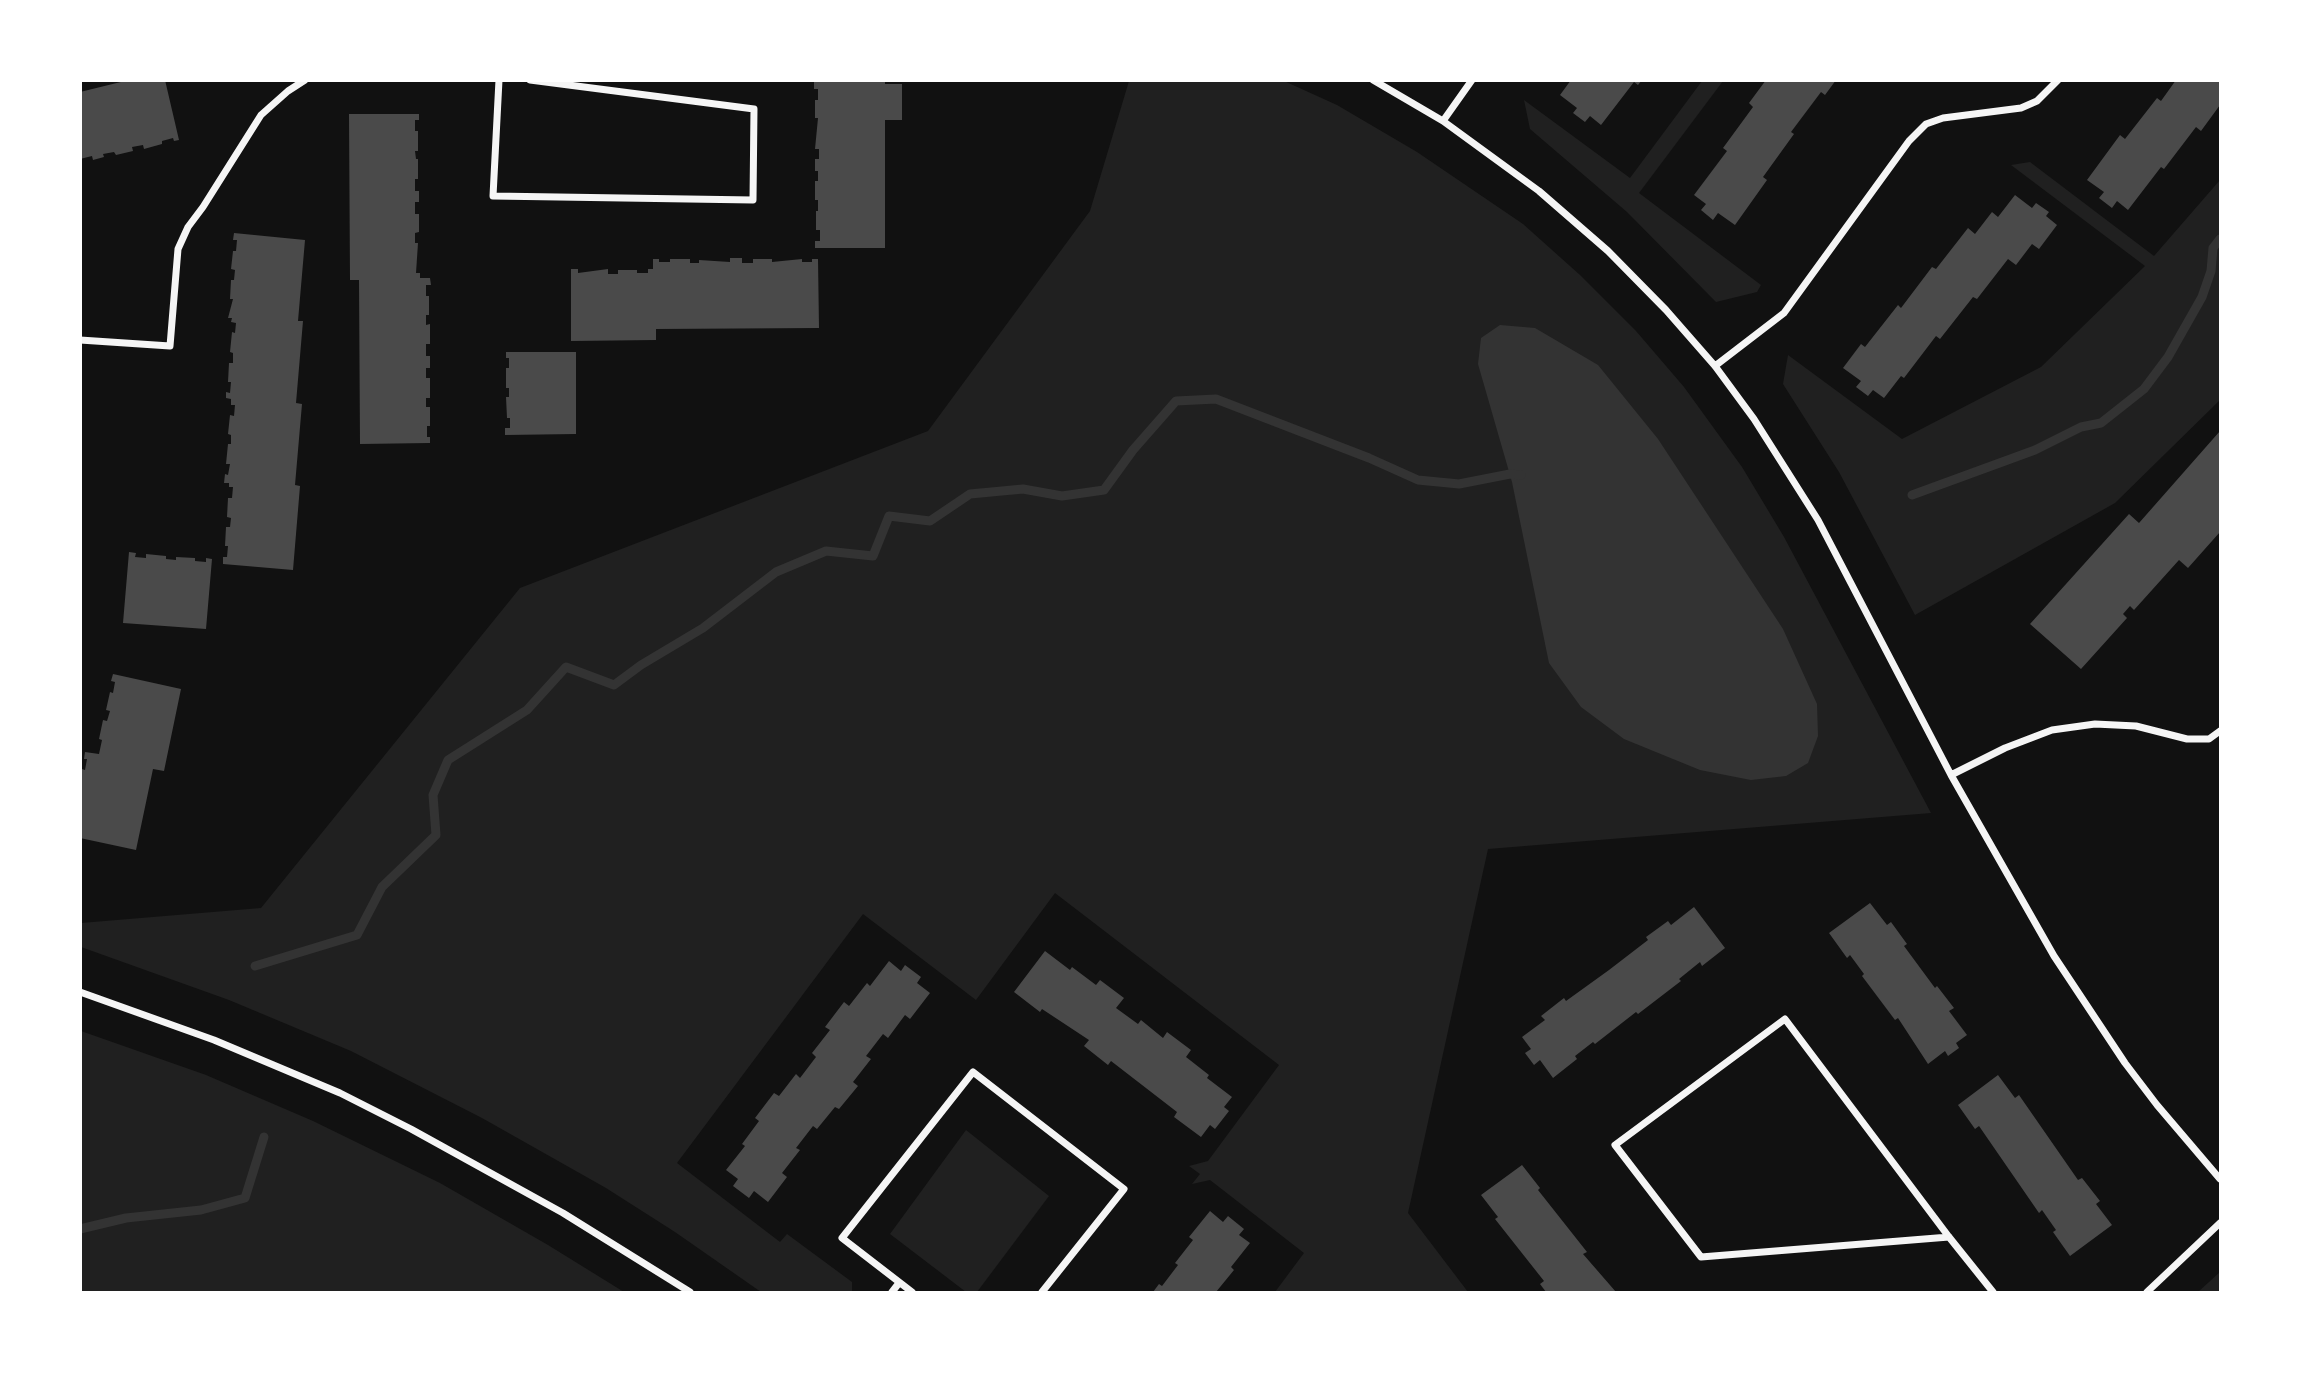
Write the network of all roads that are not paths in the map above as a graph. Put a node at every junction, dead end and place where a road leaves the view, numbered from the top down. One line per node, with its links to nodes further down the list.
1 (305, 80): 8 (street)
2 (499, 80): 3 (street)
3 (530, 80)
4 (1373, 80): 7 (street)
5 (1472, 80): 7 (street)
6 (2058, 80): 9 (street)
7 (1443, 121): 9 (street)
8 (80, 340)
9 (1715, 366): 11 (street)
10 (2221, 731): 11 (street)
11 (1951, 775): 13 (street)
12 (80, 992): 17 (street)
13 (2221, 1179)
14 (2221, 1223): 22 (street)
15 (1949, 1237): 15 (street); 21 (street)
16 (899, 1283): 18 (street); 19 (street); 20 (street)
17 (690, 1293)
18 (891, 1293)
19 (912, 1293)
20 (1042, 1293)
21 (1993, 1293)
22 (2147, 1293)

